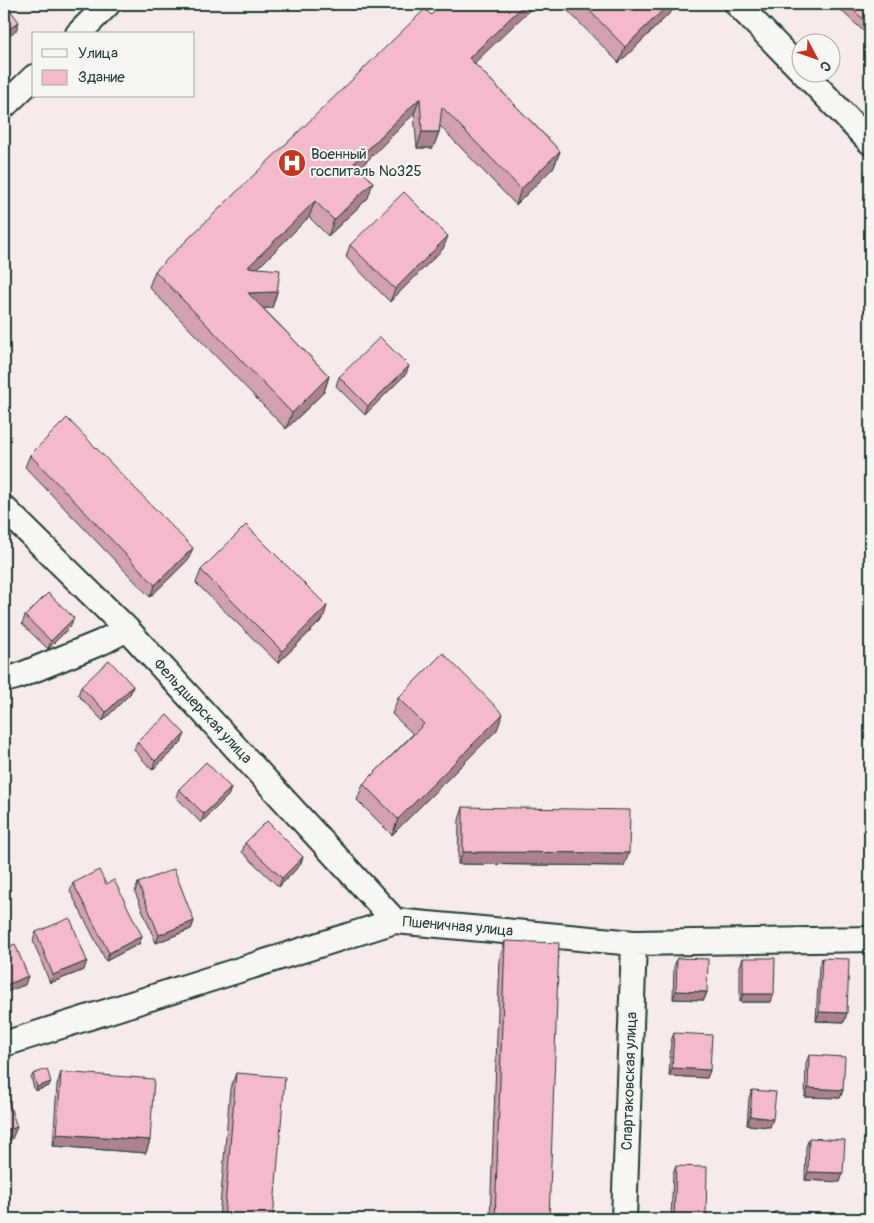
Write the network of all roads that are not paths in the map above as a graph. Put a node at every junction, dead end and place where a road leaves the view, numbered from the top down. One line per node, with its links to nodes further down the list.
1 (108, 4): 3 (street)
2 (737, 4): 4 (street)
3 (80, 32)
4 (792, 62)
5 (32, 79): 7 (street)
6 (812, 82): 8 (street)
7 (4, 106)
8 (870, 142)
9 (4, 508): 10 (street, Фельдшерская улица)
10 (127, 629): 11 (street); 12 (street, Фельдшерская улица)
11 (4, 680)
12 (395, 921): 14 (street, Пшеничная улица); 15 (street, Пшеничная улица)
13 (870, 939): 14 (street, Пшеничная улица)
14 (634, 943): 16 (street, Спартаковская улица)
15 (4, 1044)
16 (624, 1219)

